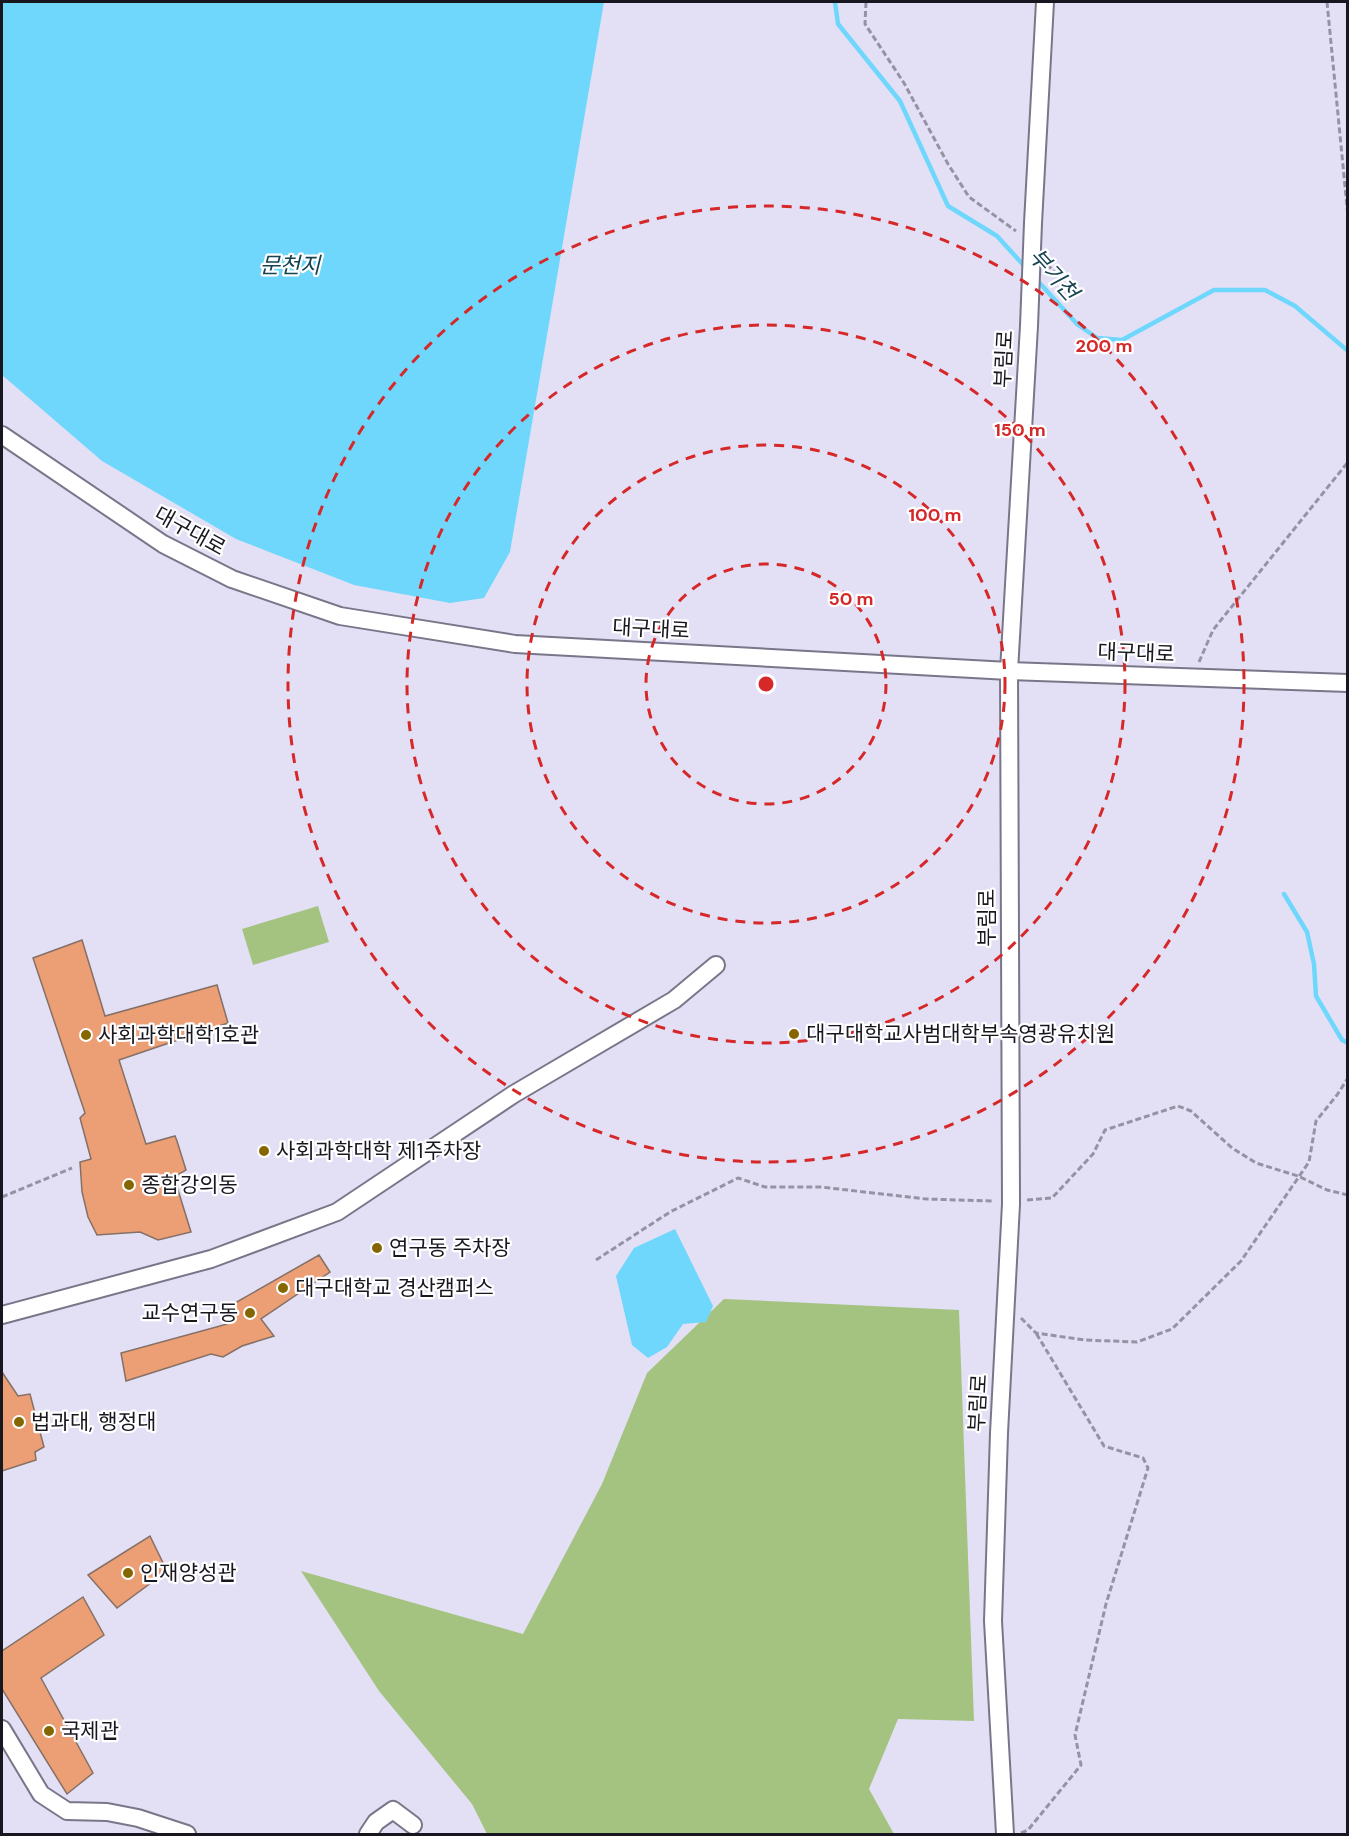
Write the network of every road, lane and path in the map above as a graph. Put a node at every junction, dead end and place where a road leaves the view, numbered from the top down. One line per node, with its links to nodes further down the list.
1 (866, 2): 5 (path)
2 (1045, 2): 10 (street, 부림로, bridge)
3 (1327, 2): 4 (path)
4 (1347, 217)
5 (1020, 235)
6 (1042, 259): 7 (path)
7 (1064, 283)
8 (2, 435): 10 (street, 대구대로)
9 (1347, 462): 11 (path)
10 (1009, 671): 11 (street, 대구대로); 22 (street, 부림로)
11 (1192, 677): 12 (street, 대구대로)
12 (1347, 683)
13 (716, 966): 23 (street)
14 (1347, 1078): 16 (path)
15 (72, 1168): 18 (path)
16 (1298, 1176): 17 (path); 20 (path); 24 (path)
17 (1347, 1195)
18 (2, 1197)
19 (993, 1201): 21 (path)
20 (1025, 1201)
21 (596, 1260)
22 (1006, 1301): 24 (path); 29 (street, 부림로)
23 (2, 1315)
24 (1036, 1333): 30 (path)
25 (2, 1729): 27 (street)
26 (413, 1825): 28 (street)
27 (187, 1834)
28 (368, 1834)
29 (1005, 1834)
30 (1018, 1834)

